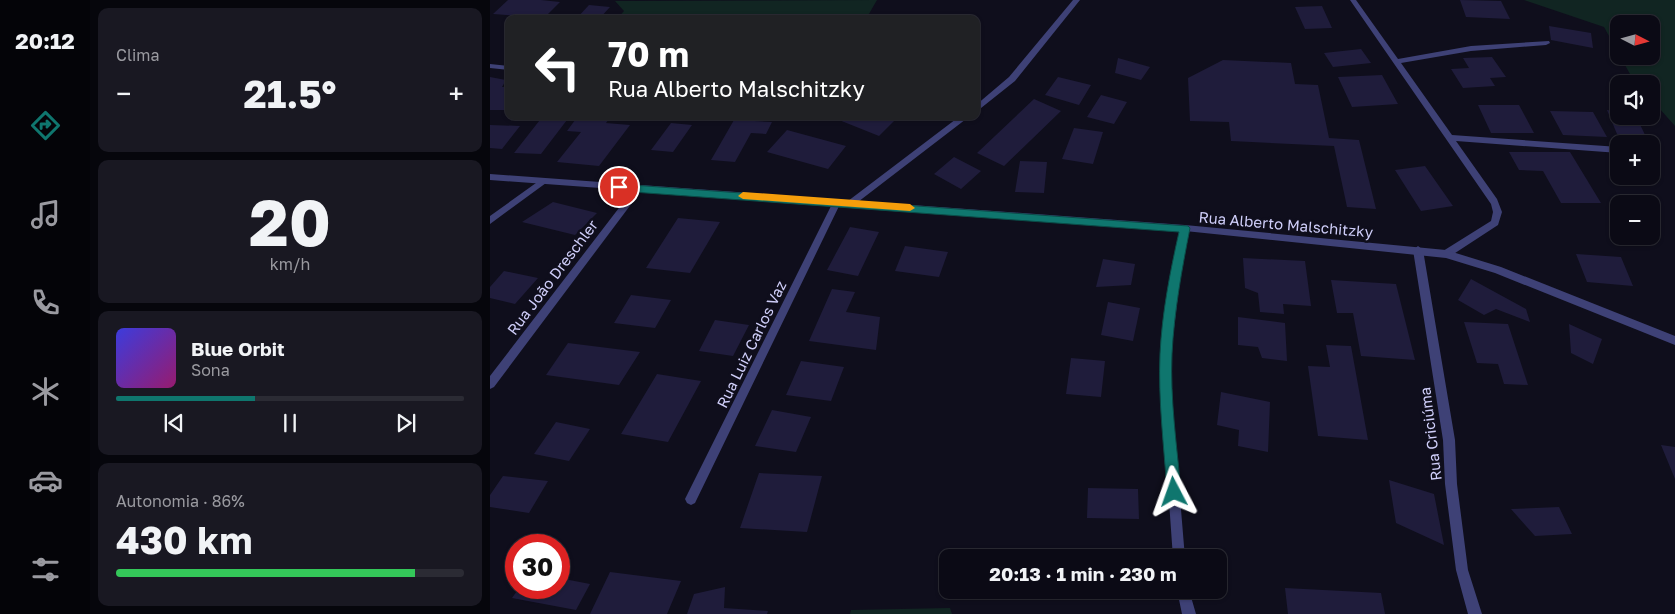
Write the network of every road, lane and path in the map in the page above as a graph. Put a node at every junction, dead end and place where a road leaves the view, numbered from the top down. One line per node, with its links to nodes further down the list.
1 (1077, 0): 7 (street)
2 (1353, 0): 4 (street)
3 (1546, 43): 4 (street)
4 (1397, 62): 9 (street)
5 (490, 66): 6 (street)
6 (505, 68)
7 (980, 106)
8 (961, 120): 15 (street)
9 (1451, 138): 10 (street); 19 (street)
10 (1610, 149)
11 (490, 177): 12 (street, Rua Alberto Malschitzky)
12 (543, 181): 13 (street, Rua Alberto Malschitzky); 16 (street)
13 (638, 188): 14 (street, Rua Alberto Malschitzky); 21 (street, Rua João Dreschler)
14 (837, 202): 15 (street, Rua Alberto Malschitzky); 22 (street, Rua Luiz Carlos Vaz)
15 (851, 203): 17 (street, Rua Alberto Malschitzky)
16 (490, 221)
17 (1185, 228): 18 (street, Rua Alberto Malschitzky); 23 (street)
18 (1418, 250): 19 (street, Rua Alberto Malschitzky); 26 (street, Rua Criciúma)
19 (1446, 254): 20 (street, Rua Alberto Malschitzky)
20 (1675, 341)
21 (490, 384)
22 (691, 499)
23 (1178, 549)
24 (1185, 599): 25 (street)
25 (1189, 614)
26 (1474, 614)

